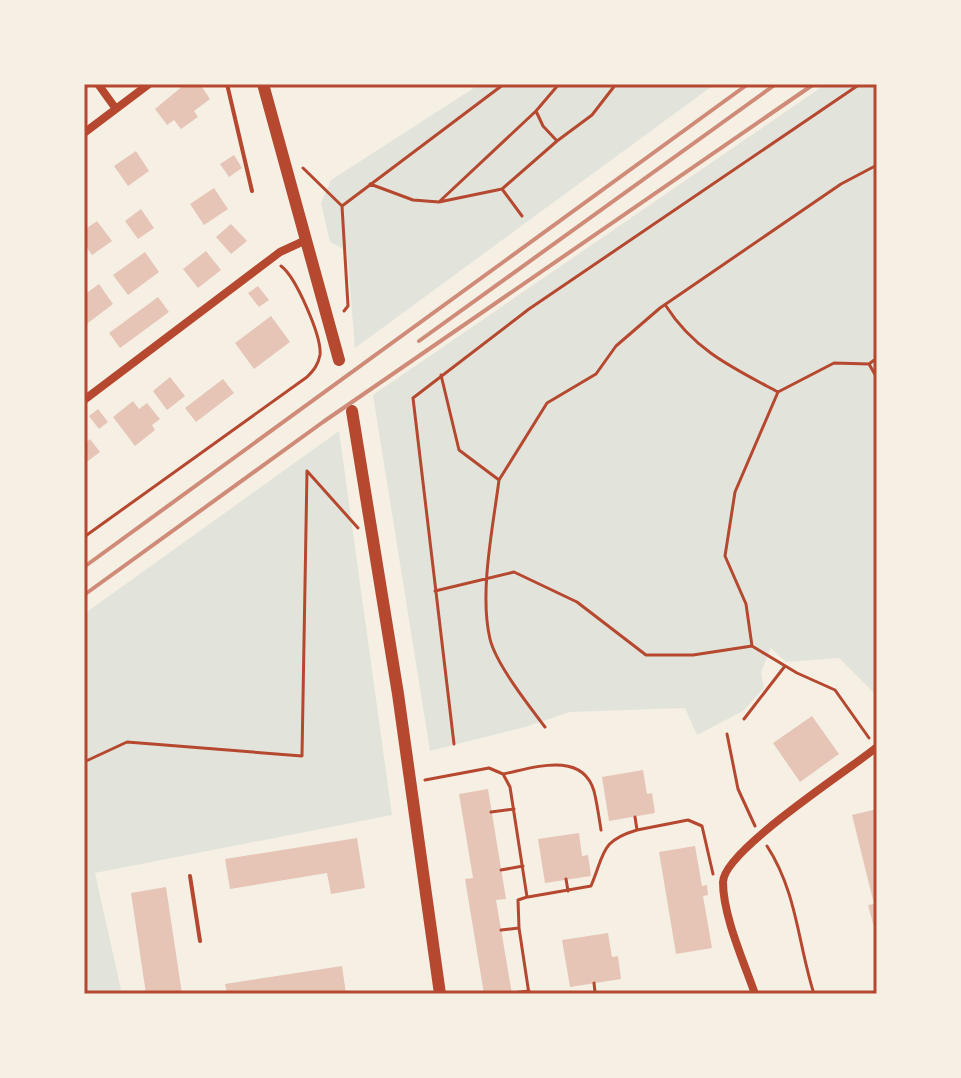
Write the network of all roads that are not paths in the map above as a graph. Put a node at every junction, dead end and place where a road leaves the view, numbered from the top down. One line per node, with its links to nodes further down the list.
1 (98, 84): 5 (street)
2 (149, 84): 5 (street)
3 (227, 84): 7 (lane)
4 (263, 84): 8 (main road)
5 (116, 109): 6 (street)
6 (84, 133)
7 (252, 191)
8 (306, 240): 9 (main road); 10 (street)
9 (339, 360)
10 (84, 400)
11 (352, 411): 15 (main road)
12 (877, 748): 16 (street)
13 (190, 876): 14 (lane)
14 (200, 941)
15 (440, 994)
16 (755, 994)

